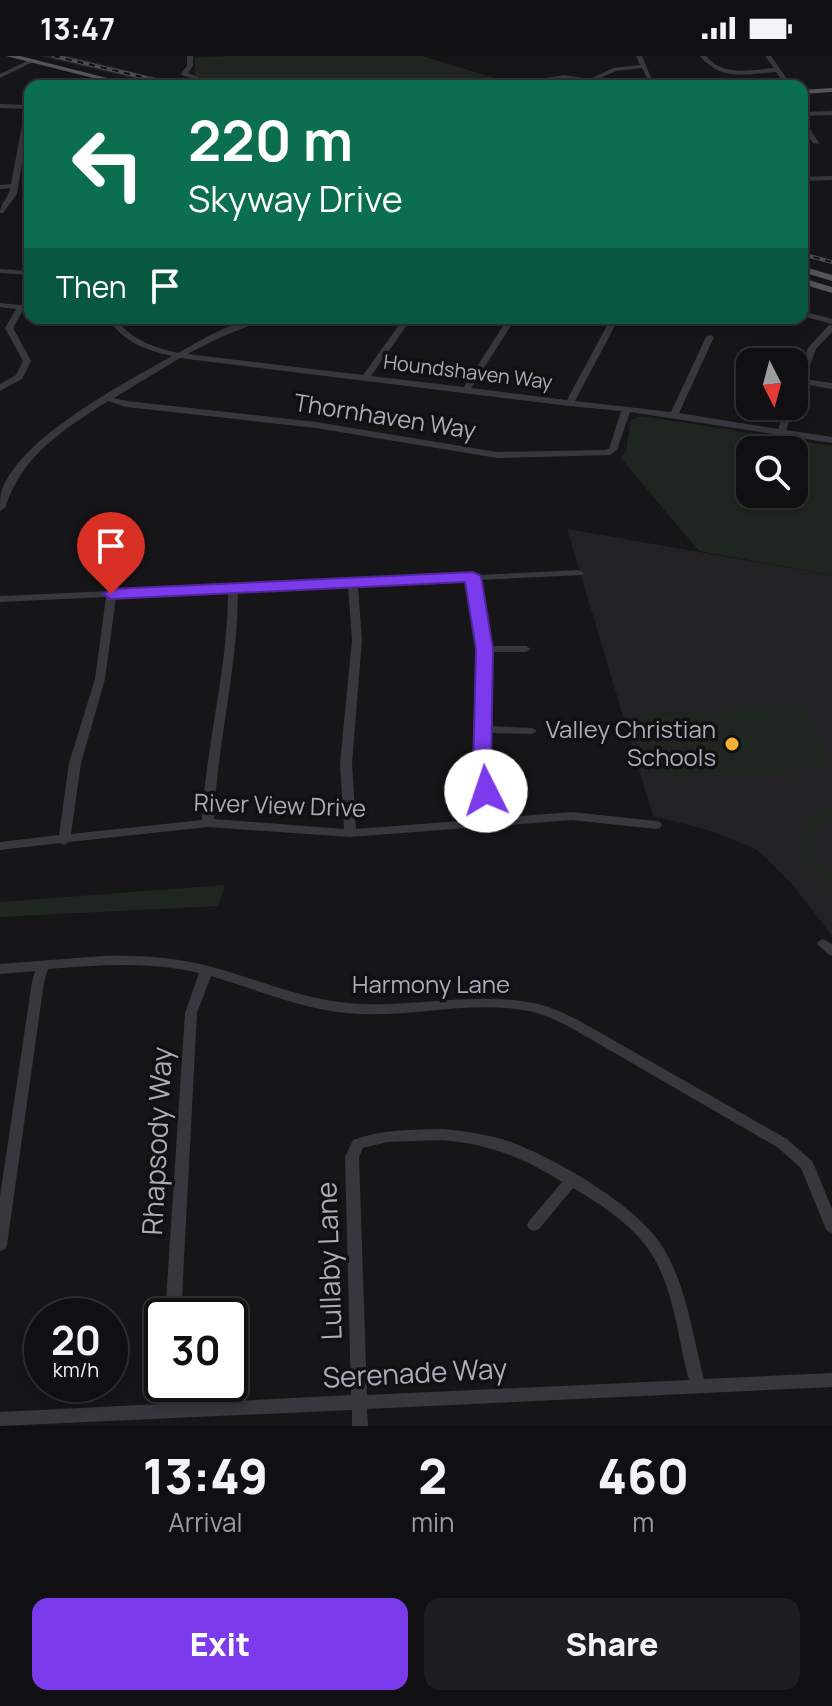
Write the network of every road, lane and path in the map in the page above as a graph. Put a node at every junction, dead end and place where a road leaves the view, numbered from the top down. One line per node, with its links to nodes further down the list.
1 (10, 56): 6 (main road)
2 (190, 56): 16 (street)
3 (639, 56): 8 (street)
4 (703, 56): 10 (street)
5 (768, 56): 10 (street)
6 (31, 61): 9 (street); 15 (main road)
7 (0, 63): 9 (main road)
8 (644, 66): 12 (street); 13 (street)
9 (18, 68): 11 (street); 14 (main road)
10 (778, 70): 19 (street)
11 (0, 76)
12 (593, 79): 17 (street); 18 (street)
13 (650, 79)
14 (69, 80)
15 (110, 80)
16 (200, 80)
17 (537, 80)
18 (597, 80)
19 (785, 80)
20 (832, 88): 21 (main road)
21 (808, 89)
22 (0, 106): 23 (street)
23 (24, 108)
24 (832, 113): 25 (street)
25 (808, 114)
26 (808, 130): 27 (street)
27 (816, 143)
28 (24, 152): 31 (street)
29 (828, 178): 30 (street); 33 (street)
30 (808, 179)
31 (15, 186): 32 (street); 34 (street)
32 (0, 187)
33 (828, 188)
34 (0, 211)
35 (0, 271): 37 (street)
36 (808, 271): 38 (main road)
37 (24, 273)
38 (832, 278)
39 (808, 283): 40 (main road)
40 (832, 290)
41 (0, 305): 42 (street)
42 (24, 307)
43 (24, 308): 57 (street)
44 (808, 315): 50 (street)
45 (115, 324): 52 (street, Houndshaven Way)
46 (237, 324): 52 (street)
47 (403, 324): 54 (street)
48 (508, 324): 58 (street)
49 (612, 324): 60 (street)
50 (832, 324): 53 (street)
51 (710, 337): 62 (street)
52 (182, 356): 54 (street, Houndshaven Way); 59 (street)
53 (808, 359)
54 (365, 378): 58 (street, Houndshaven Way)
55 (808, 382): 56 (street)
56 (832, 386)
57 (0, 388)
58 (466, 390): 60 (street, Houndshaven Way)
59 (109, 399): 61 (street, Thornhaven Way); 66 (street)
60 (569, 403): 61 (street, Houndshaven Way)
61 (626, 410): 62 (street, Houndshaven Way)
62 (674, 415): 64 (street, Houndshaven Way)
63 (786, 420): 64 (street)
64 (781, 432): 65 (street, Houndshaven Way)
65 (832, 440)
66 (0, 508)
67 (579, 573): 68 (street)
68 (473, 576): 69 (street); 73 (street)
69 (353, 582): 70 (street); 80 (street)
70 (233, 588): 71 (street); 78 (street)
71 (111, 594): 72 (street); 81 (street)
72 (0, 599)
73 (484, 649): 74 (street); 75 (street)
74 (526, 649)
75 (483, 729): 76 (street); 77 (street)
76 (532, 731)
77 (492, 822): 79 (street, River View Drive); 80 (street, River View Drive)
78 (208, 823): 80 (street, River View Drive); 81 (street, River View Drive)
79 (656, 825)
80 (350, 833)
81 (64, 841): 82 (street, River View Drive)
82 (0, 846)
83 (43, 966): 84 (street, Harmony Lane); 85 (street, Harmony Lane); 89 (street)
84 (0, 969)
85 (206, 971): 88 (street, Harmony Lane); 90 (street, Rhapsody Way)
86 (572, 1180): 87 (street); 92 (street); 94 (street, Lullaby Lane)
87 (534, 1225)
88 (832, 1227)
89 (0, 1245)
90 (174, 1298)
91 (832, 1380): 92 (street, Serenade Way)
92 (698, 1385): 94 (street, Serenade Way)
93 (168, 1402): 95 (street)
94 (359, 1402): 95 (street, Serenade Way); 97 (street, Lullaby Lane)
95 (168, 1412): 96 (street, Serenade Way)
96 (0, 1419)
97 (360, 1426)

